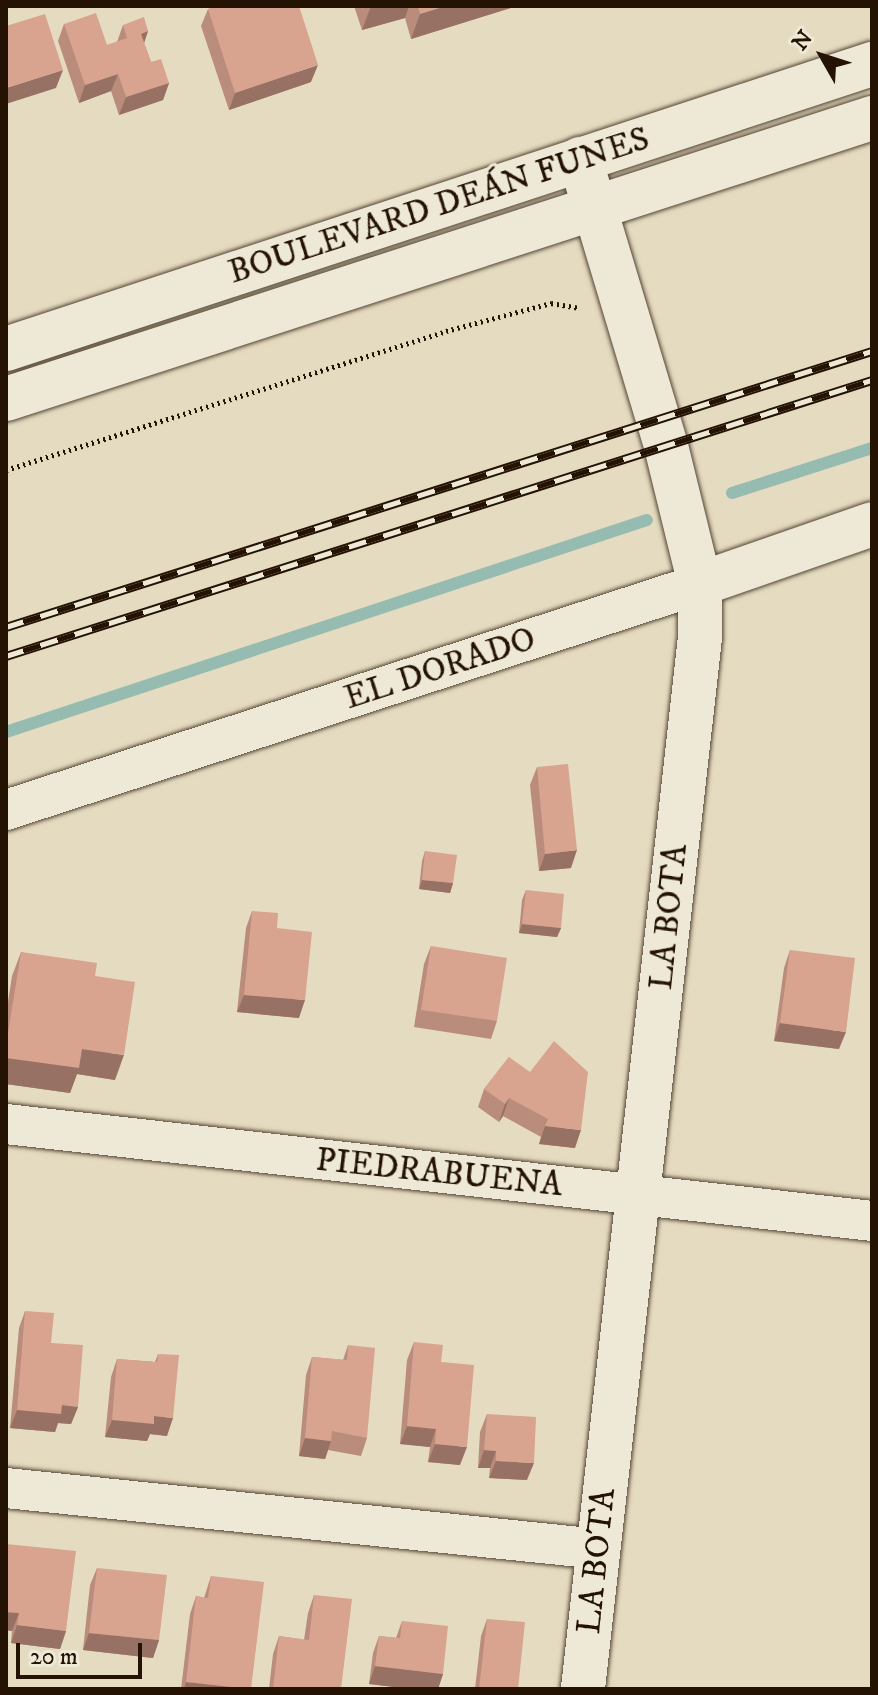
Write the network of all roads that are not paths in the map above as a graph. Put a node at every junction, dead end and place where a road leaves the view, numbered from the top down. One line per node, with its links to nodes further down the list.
1 (872, 64): 3 (main road, BOULEVARD DEÁN FUNES)
2 (872, 118): 4 (main road, BOULEVARD DEÁN FUNES)
3 (580, 159): 4 (main road, LA BOTA); 5 (main road, BOULEVARD DEÁN FUNES)
4 (594, 210): 6 (main road, BOULEVARD DEÁN FUNES); 8 (main road, LA BOTA)
5 (6, 349)
6 (6, 399)
7 (872, 524): 8 (main road, EL DORADO)
8 (700, 584): 9 (street, EL DORADO); 11 (main road, LA BOTA)
9 (6, 810)
10 (6, 1124): 11 (street, PIEDRABUENA)
11 (639, 1195): 12 (street, PIEDRABUENA); 14 (main road, LA BOTA)
12 (872, 1221)
13 (6, 1488): 14 (street)
14 (599, 1549): 15 (main road, LA BOTA)
15 (583, 1689)

